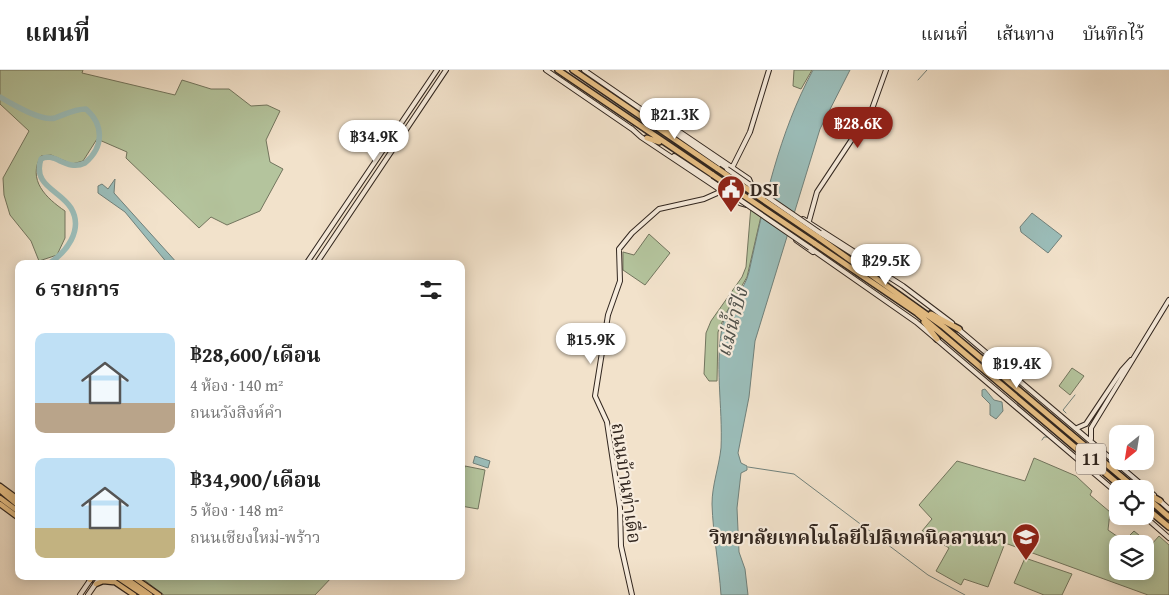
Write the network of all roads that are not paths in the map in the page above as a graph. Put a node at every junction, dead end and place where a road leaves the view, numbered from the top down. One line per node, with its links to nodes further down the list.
1 (437, 70): 14 (main road)
2 (446, 70): 16 (main road)
3 (546, 70): 11 (main road)
4 (558, 70): 15 (highway, 11)
5 (573, 70): 13 (highway, 11)
6 (584, 70): 9 (main road)
7 (769, 70): 17 (main road)
8 (886, 70): 21 (main road)
9 (647, 113): 10 (main road); 17 (main road)
10 (662, 124): 13 (highway); 22 (main road, bridge)
11 (631, 128): 12 (main road); 18 (main road)
12 (647, 138): 15 (highway); 19 (main road)
13 (680, 143): 22 (highway, 11, bridge)
14 (388, 144): 16 (main road); 24 (main road)
15 (667, 145): 23 (highway, 11, bridge)
16 (394, 148): 25 (main road)
17 (732, 168): 19 (main road)
18 (717, 188): 19 (main road); 20 (main road, ถนนบ้านท่าเดื่อ)
19 (723, 190): 20 (main road, ถนนบ้านท่าเดื่อ); 23 (main road, bridge)
20 (710, 195): 72 (main road, ถนนบ้านท่าเดื่อ)
21 (809, 221): 26 (main road); 30 (main road)
22 (819, 235): 26 (main road); 28 (highway, 11)
23 (812, 245): 29 (highway, 11); 30 (main road)
24 (309, 260)
25 (319, 260)
26 (903, 286): 31 (main road)
27 (1169, 300): 33 (main road)
28 (917, 306): 31 (highway); 39 (highway, 11)
29 (917, 313): 32 (highway); 38 (highway, 11)
30 (916, 322): 32 (main road)
31 (959, 329): 36 (main road)
32 (938, 339): 40 (main road)
33 (1134, 357): 34 (main road); 35 (main road)
34 (1110, 388): 35 (main road); 36 (main road)
35 (1115, 391): 37 (main road)
36 (1077, 428): 37 (main road)
37 (1091, 439): 46 (main road)
38 (1114, 480)
39 (1127, 480)
40 (1109, 485)
41 (0, 486): 43 (main road)
42 (0, 490): 47 (main road)
43 (15, 497)
44 (1154, 497): 46 (highway)
45 (0, 498): 51 (main road)
46 (1160, 501): 50 (main road)
47 (15, 503)
48 (0, 504): 52 (main road)
49 (1154, 504): 54 (highway)
50 (1169, 508)
51 (15, 509)
52 (15, 515)
53 (1154, 515): 56 (highway)
54 (1169, 517)
55 (1154, 525): 57 (main road)
56 (1169, 528)
57 (1169, 538)
58 (90, 580): 66 (main road)
59 (98, 580): 65 (main road)
60 (107, 580): 65 (main road)
61 (117, 580): 68 (main road)
62 (118, 580): 69 (main road)
63 (129, 580): 70 (main road)
64 (138, 580): 71 (main road)
65 (96, 584): 67 (main road)
66 (80, 595)
67 (88, 595)
68 (134, 595)
69 (144, 595)
70 (150, 595)
71 (159, 595)
72 (632, 595)

